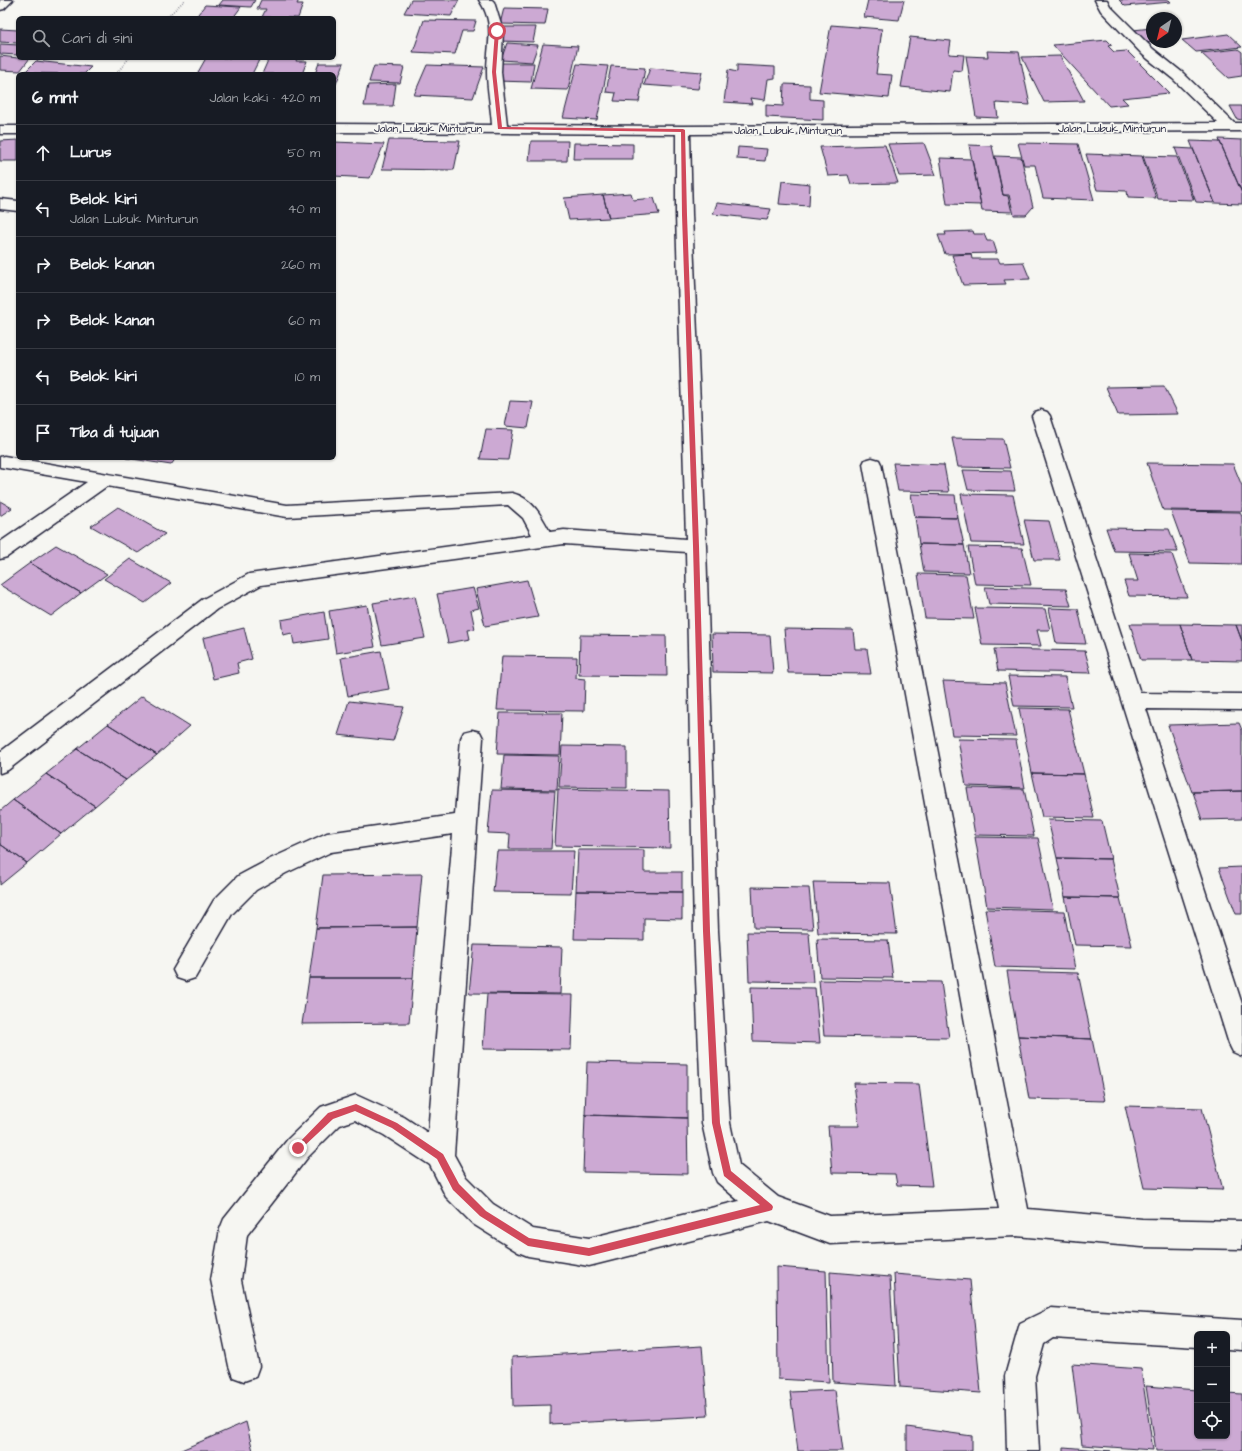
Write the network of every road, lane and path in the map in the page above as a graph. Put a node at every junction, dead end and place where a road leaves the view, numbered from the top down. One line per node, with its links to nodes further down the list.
1 (7, 0): 5 (street)
2 (185, 0): 6 (path)
3 (485, 0): 11 (street)
4 (1101, 0): 9 (street)
5 (0, 6)
6 (168, 16)
7 (127, 60): 8 (path)
8 (118, 72)
9 (1236, 127): 14 (street, Jalan Lubuk Minturun)
10 (336, 128): 11 (street, Jalan Lubuk Minturun)
11 (500, 128): 14 (street, Jalan Lubuk Minturun)
12 (0, 130): 13 (street)
13 (16, 130)
14 (683, 130): 22 (street)
15 (0, 204): 16 (street)
16 (16, 206)
17 (1041, 416): 24 (street)
18 (4, 462): 20 (street)
19 (872, 464): 33 (street)
20 (103, 480): 21 (street); 23 (street)
21 (544, 540): 22 (street); 27 (street)
22 (696, 546): 32 (street)
23 (0, 552)
24 (1132, 701): 25 (street); 30 (street)
25 (1242, 702)
26 (472, 738): 28 (street)
27 (0, 764)
28 (465, 824): 29 (street); 31 (street)
29 (186, 970)
30 (1242, 1044)
31 (440, 1156): 32 (street); 36 (street)
32 (769, 1207): 33 (street)
33 (1016, 1222): 34 (street)
34 (1242, 1235)
35 (1242, 1335): 37 (street)
36 (244, 1366)
37 (1022, 1451)

